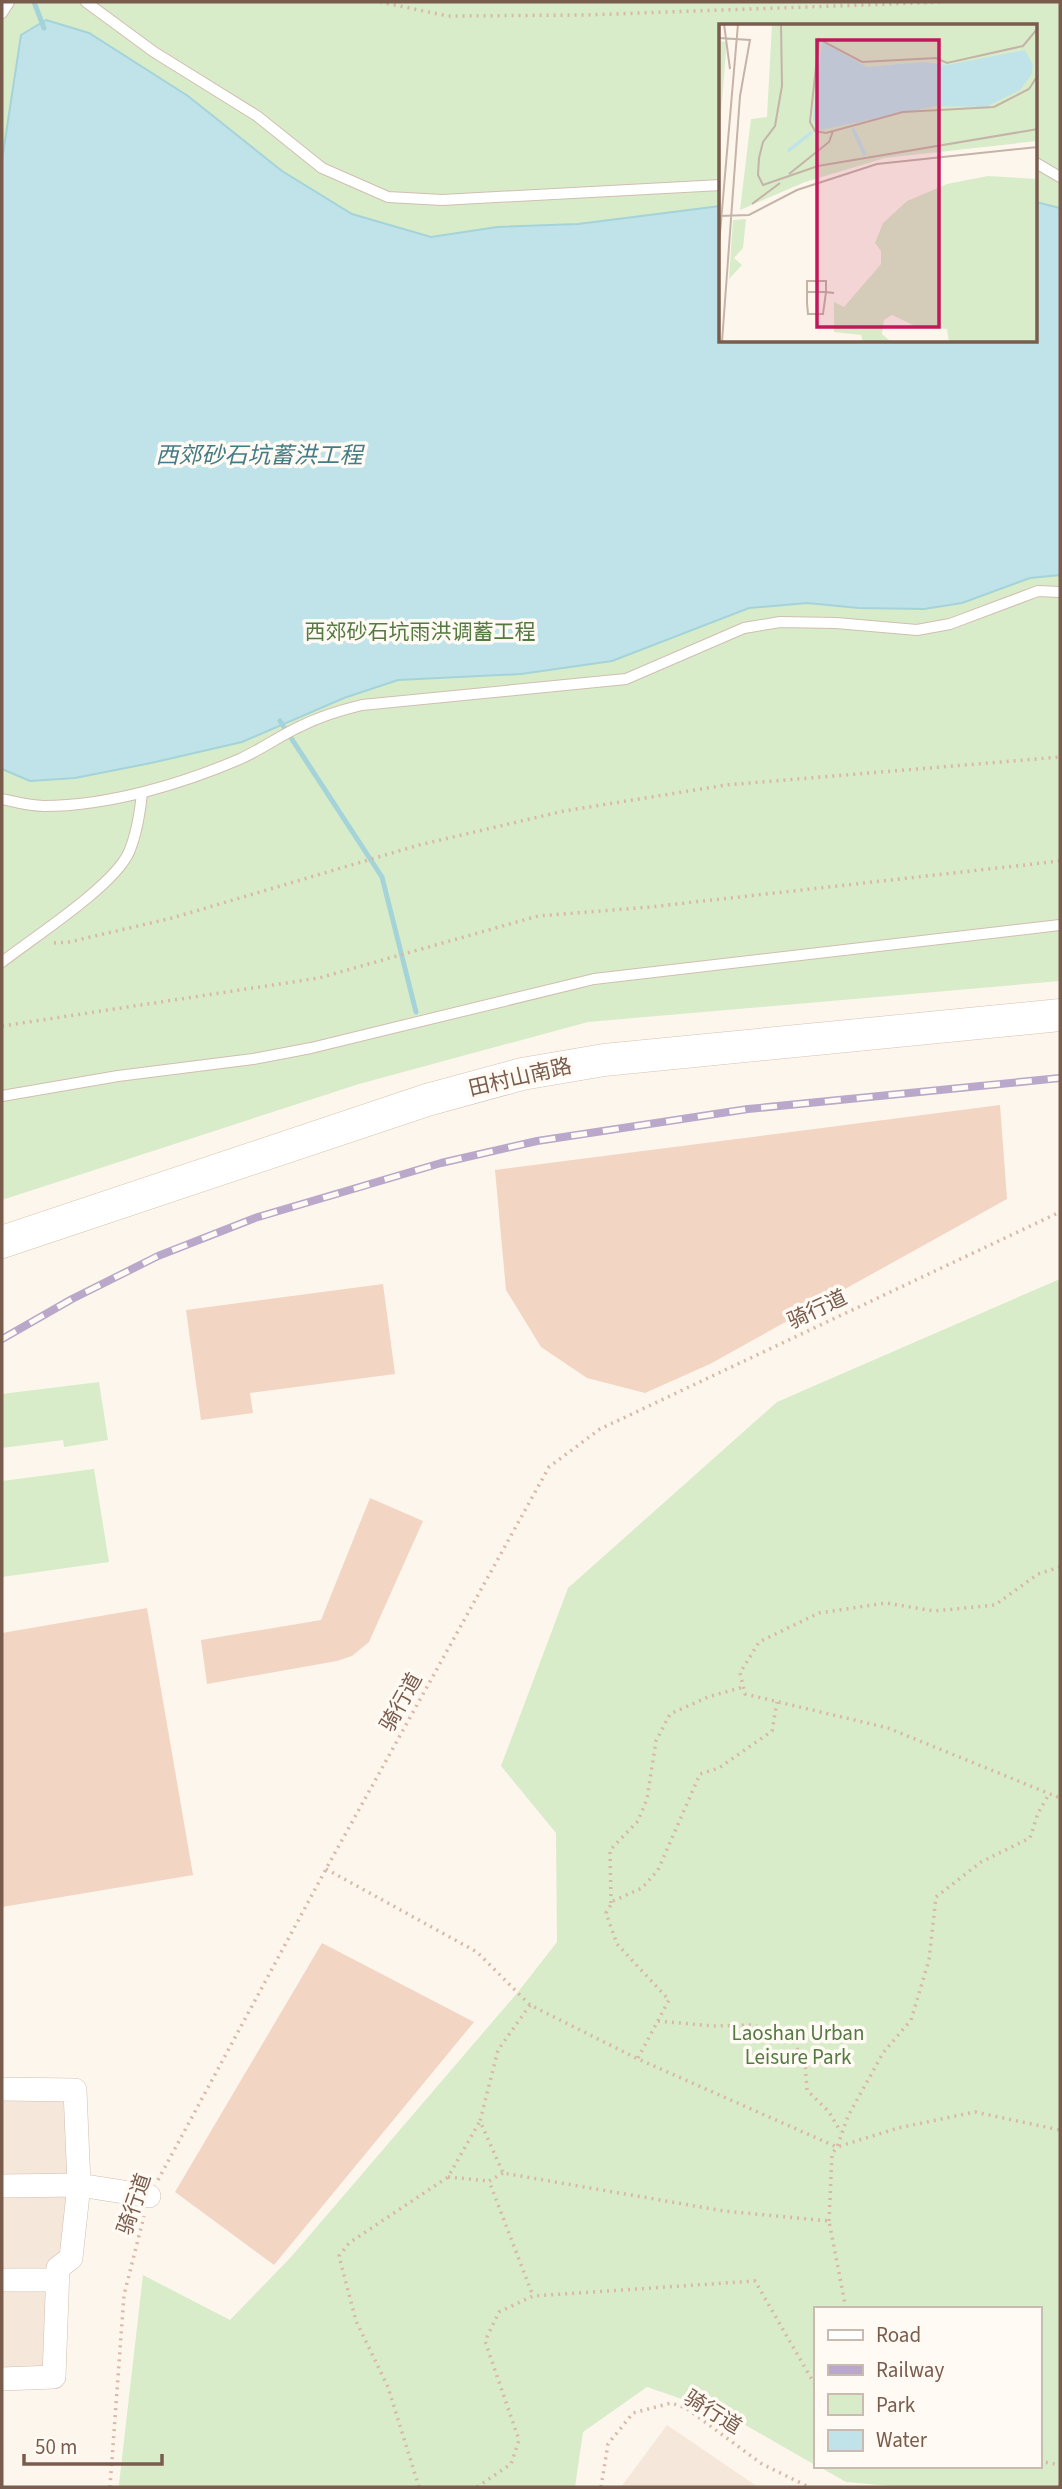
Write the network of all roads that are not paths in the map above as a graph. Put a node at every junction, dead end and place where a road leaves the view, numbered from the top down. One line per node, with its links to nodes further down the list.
1 (9, 2): 3 (lane)
2 (86, 2): 6 (lane)
3 (2, 13)
4 (1038, 164): 5 (lane)
5 (1060, 177)
6 (719, 185)
7 (1060, 592): 8 (lane)
8 (142, 793): 9 (lane); 11 (lane)
9 (2, 799)
10 (1060, 925): 14 (lane)
11 (2, 962)
12 (1060, 997): 15 (main road, 田村山南路)
13 (1060, 1015): 16 (main road, 田村山南路)
14 (2, 1096)
15 (2, 1220)
16 (2, 1242)
17 (2, 2089): 18 (street)
18 (79, 2185): 19 (street); 20 (street); 22 (street)
19 (2, 2186)
20 (149, 2196)
21 (2, 2280): 22 (street)
22 (58, 2280): 23 (street)
23 (2, 2379)

